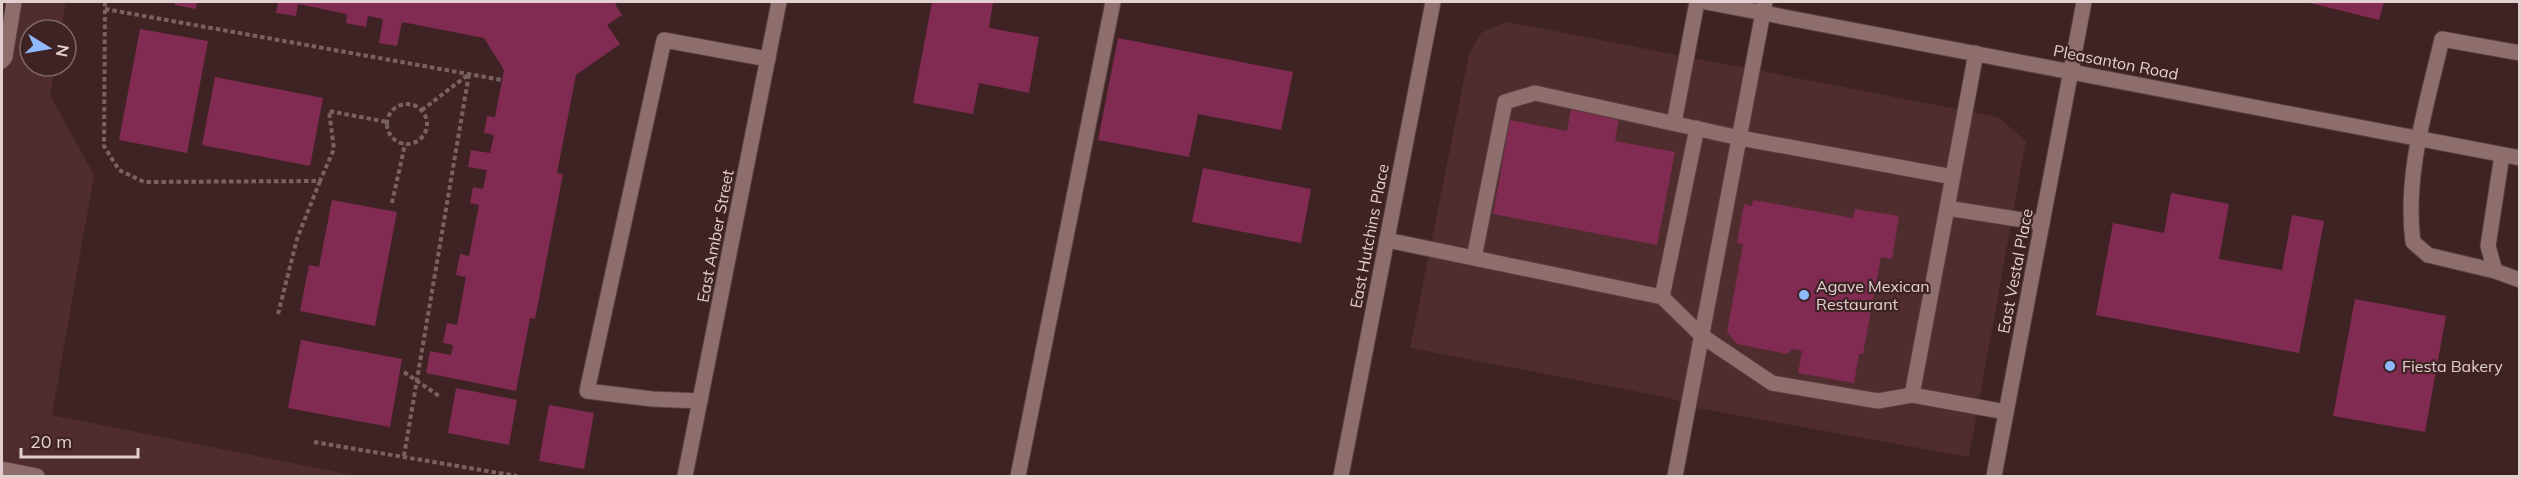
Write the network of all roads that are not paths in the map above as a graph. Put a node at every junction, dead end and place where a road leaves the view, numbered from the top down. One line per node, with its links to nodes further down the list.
1 (14, 2): 12 (street)
2 (780, 2): 11 (street, East Amber Street)
3 (1113, 2): 35 (street)
4 (1433, 2): 23 (street, East Hutchins Place)
5 (1697, 2): 14 (street)
6 (1706, 2): 8 (street, Pleasanton Road)
7 (2084, 2): 13 (street, East Vestal Place)
8 (1764, 7): 9 (street, Pleasanton Road); 16 (street)
9 (1976, 53): 13 (street, Pleasanton Road); 20 (street)
10 (2520, 53): 17 (street)
11 (768, 59): 30 (street, East Amber Street); 30 (street)
12 (2, 61)
13 (2071, 72): 17 (street, Pleasanton Road); 22 (street, East Vestal Place)
14 (1674, 123): 15 (street); 24 (street)
15 (1697, 128): 16 (street); 27 (street)
16 (1740, 138): 20 (street); 28 (street)
17 (2418, 138): 18 (street, Pleasanton Road); 25 (street)
18 (2502, 155): 19 (street, Pleasanton Road); 25 (street)
19 (2520, 158)
20 (1953, 177): 21 (street)
21 (1947, 208): 22 (street); 29 (street)
22 (2042, 223): 31 (street, East Vestal Place)
23 (1387, 240): 24 (street); 36 (street, East Hutchins Place)
24 (1474, 258): 27 (street)
25 (2495, 271): 26 (street)
26 (2520, 280)
27 (1662, 297): 28 (street)
28 (1702, 336): 29 (street); 37 (street)
29 (1912, 394): 31 (street)
30 (700, 401): 34 (street, East Amber Street)
31 (2006, 412): 38 (street, East Vestal Place)
32 (2, 470): 33 (street)
33 (37, 477)
34 (685, 477)
35 (1018, 477)
36 (1341, 477)
37 (1675, 477)
38 (1994, 477)

